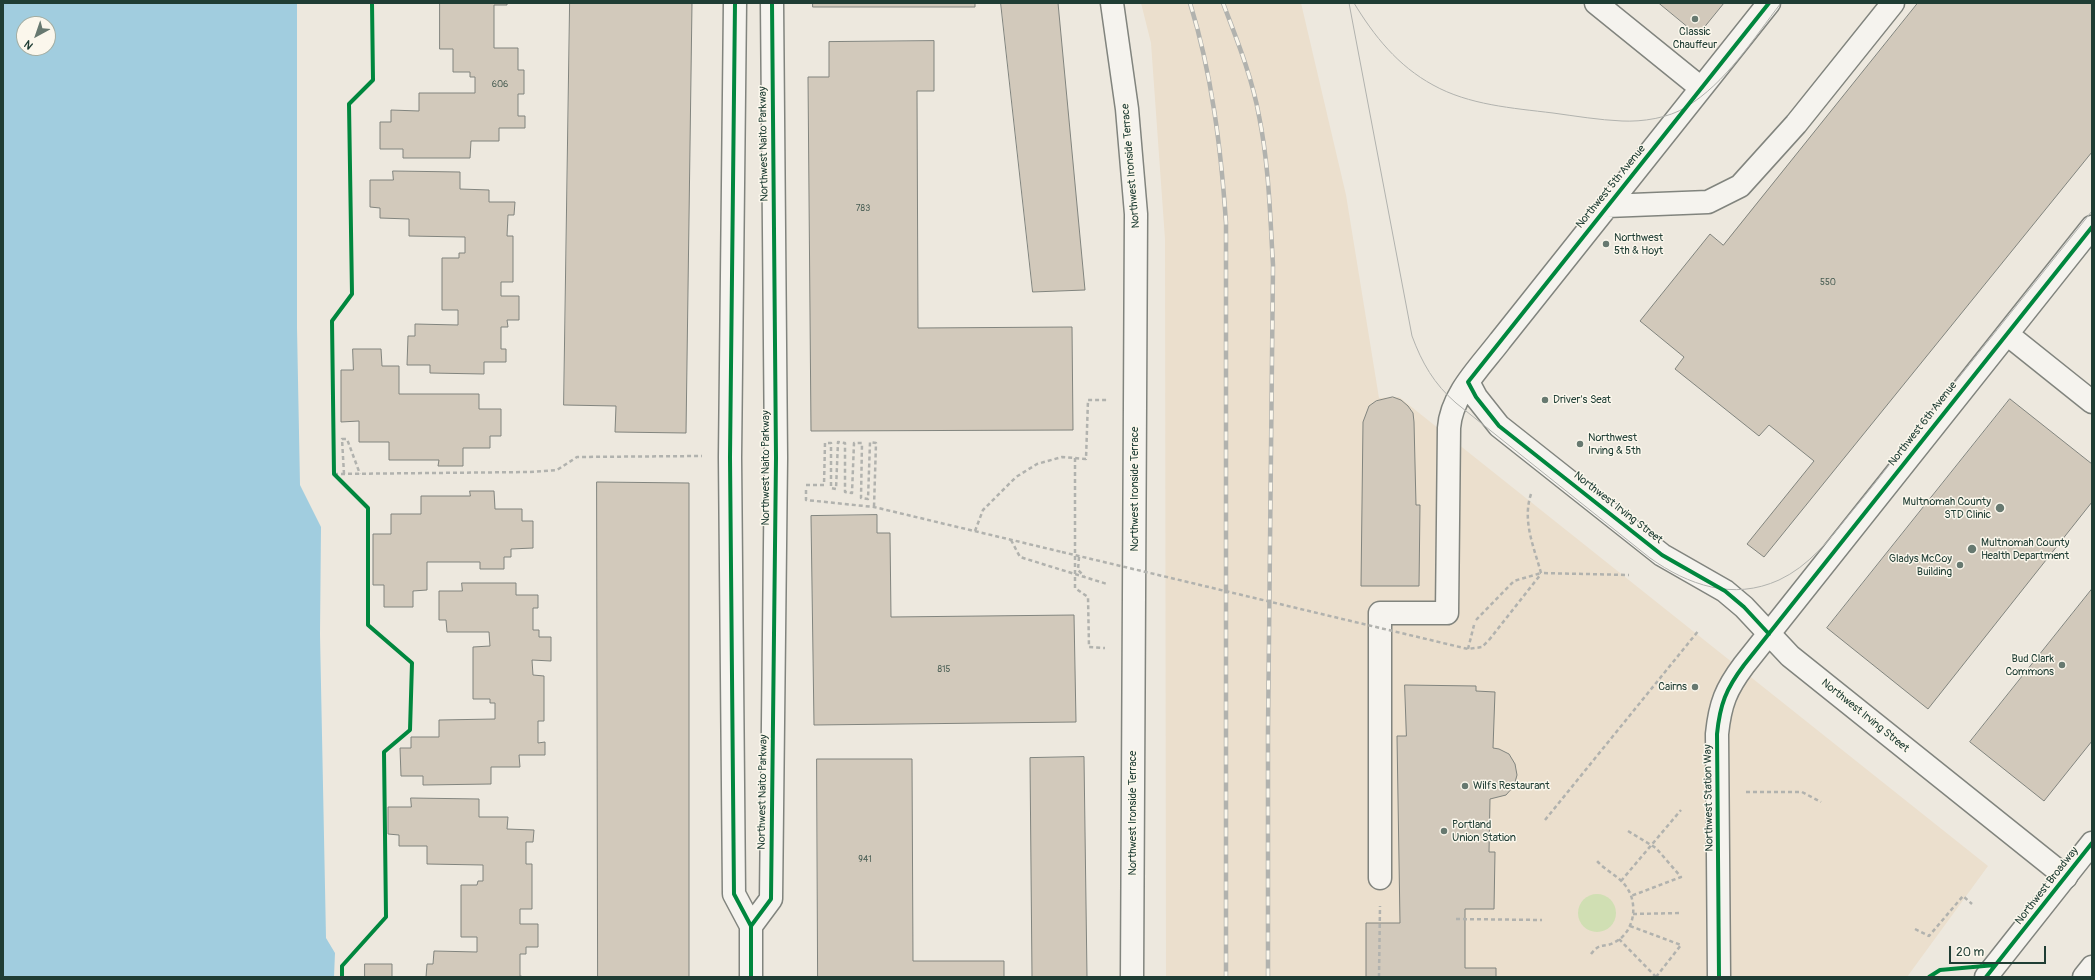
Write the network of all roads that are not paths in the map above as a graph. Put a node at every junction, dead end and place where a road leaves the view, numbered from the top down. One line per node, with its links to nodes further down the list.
1 (734, 3): 17 (street)
2 (772, 3): 17 (street, Northwest Naito Parkway)
3 (1112, 3): 20 (street, Northwest Ironside Terrace)
4 (1596, 3): 7 (street)
5 (1769, 3): 7 (street, Northwest 5th Avenue)
6 (1893, 3): 8 (street)
7 (1701, 88): 8 (street, Northwest 5th Avenue)
8 (1607, 206): 11 (street, Northwest 5th Avenue)
9 (2092, 227): 10 (street, Northwest 6th Avenue)
10 (2007, 334): 12 (street); 13 (street, Northwest 6th Avenue)
11 (1468, 382): 13 (street, Northwest Irving Street); 16 (street, Northwest 5th Avenue)
12 (2092, 402)
13 (1769, 634): 15 (street, Northwest Irving Street); 21 (street, Northwest Station Way)
14 (2092, 843): 15 (street, Northwest Broadway)
15 (2066, 877): 22 (street, Northwest Broadway)
16 (1380, 878)
17 (751, 926): 19 (street)
18 (2092, 967): 23 (street)
19 (751, 977)
20 (1132, 977)
21 (1720, 977)
22 (1986, 977)
23 (2084, 977)

